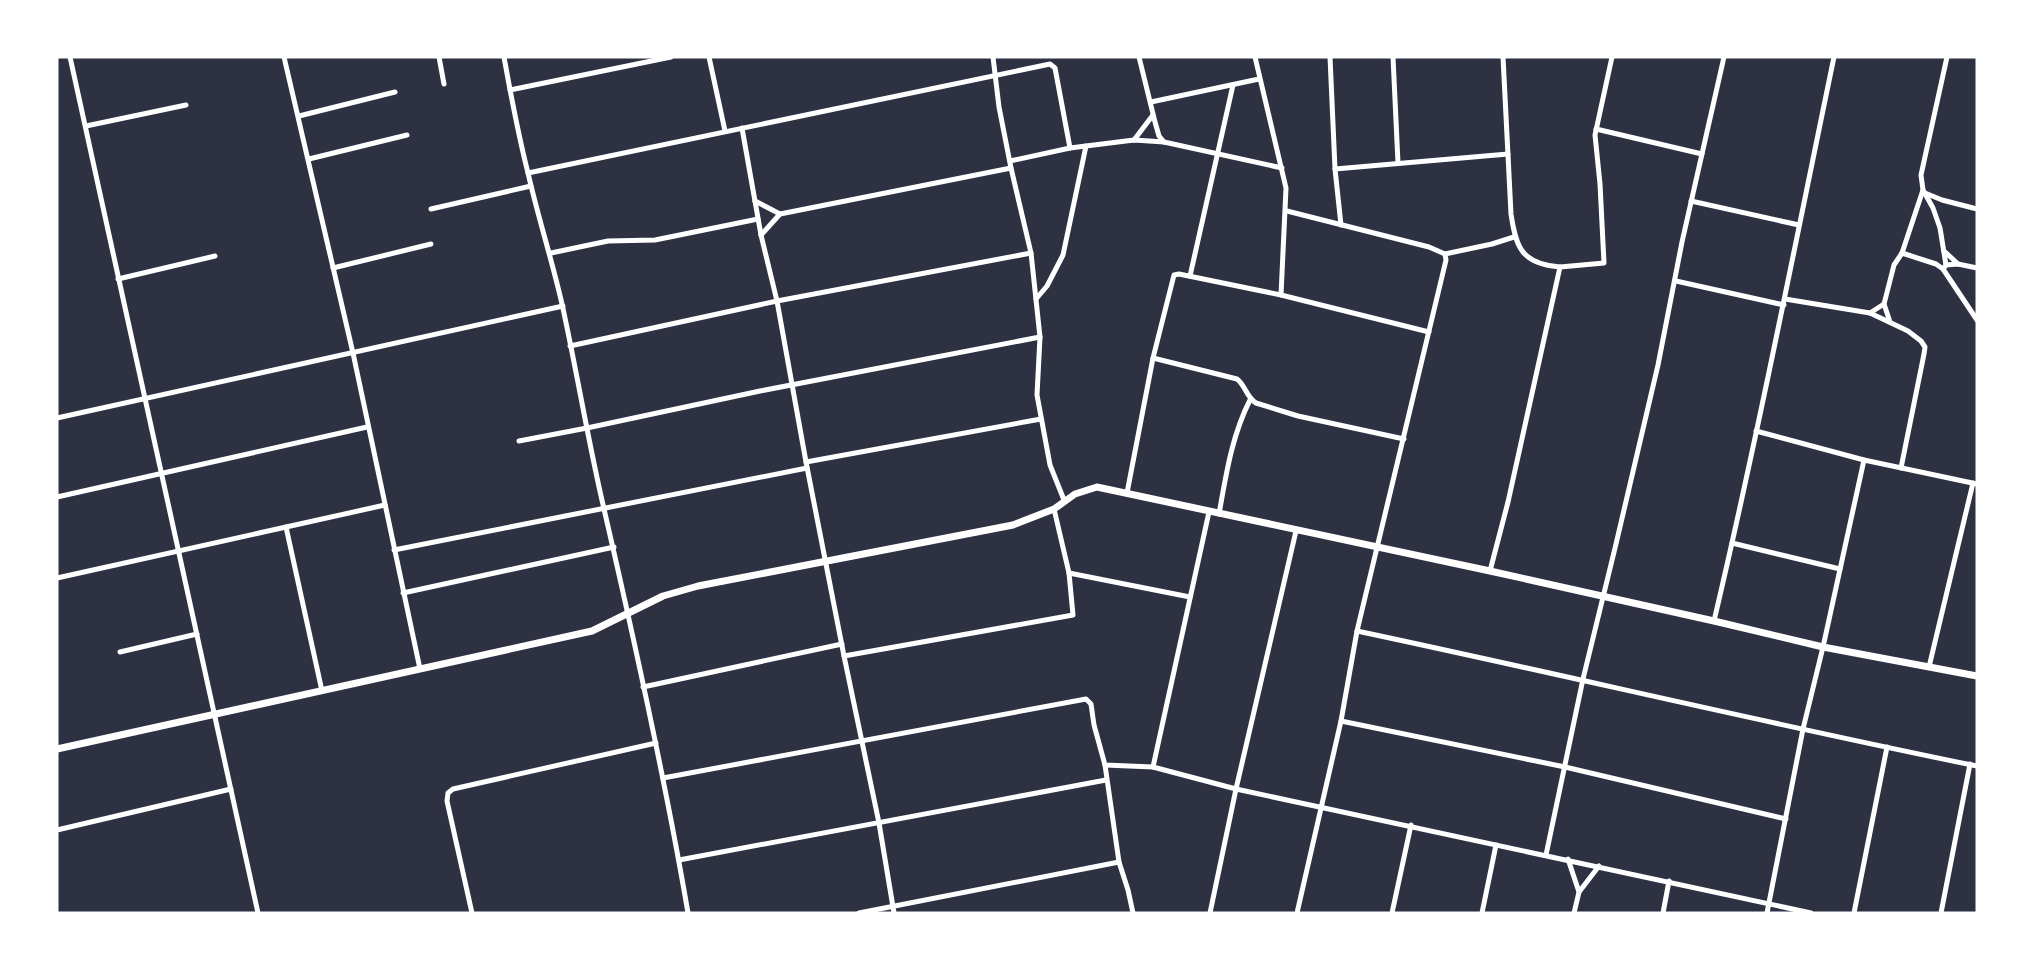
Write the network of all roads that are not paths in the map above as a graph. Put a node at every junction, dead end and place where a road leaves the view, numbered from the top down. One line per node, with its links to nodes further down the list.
1 (70, 57): 27 (street)
2 (284, 57): 26 (street)
3 (439, 57): 19 (street)
4 (504, 57): 21 (street)
5 (670, 57): 21 (street)
6 (709, 57): 30 (street)
7 (993, 57): 17 (street)
8 (1140, 57): 23 (street)
9 (1255, 57): 18 (street)
10 (1331, 57): 44 (street)
11 (1393, 57): 41 (street)
12 (1503, 57): 36 (street)
13 (1612, 57): 29 (street)
14 (1724, 57): 37 (street)
15 (1834, 57): 56 (street)
16 (1947, 57): 47 (street)
17 (996, 74): 28 (street); 35 (street); 40 (street)
18 (1259, 79): 20 (street); 43 (street)
19 (444, 84)
20 (1233, 85): 23 (street); 38 (street)
21 (510, 90): 45 (street)
22 (395, 92): 26 (street)
23 (1151, 102): 25 (street)
24 (186, 105): 27 (street)
25 (1153, 115): 32 (street); 33 (street)
26 (299, 116): 39 (street)
27 (86, 126): 72 (street)
28 (742, 128): 30 (street); 48 (street)
29 (1596, 129): 37 (street); 67 (street)
30 (725, 131): 45 (street)
31 (406, 135): 39 (street)
32 (1134, 140): 33 (street); 34 (street)
33 (1164, 142): 38 (street)
34 (1086, 146): 35 (street); 75 (street)
35 (1070, 148): 40 (street)
36 (1508, 154): 41 (street); 58 (street)
37 (1702, 154): 49 (street)
38 (1216, 155): 43 (street); 71 (street)
39 (309, 159): 69 (street)
40 (1010, 161): 42 (street)
41 (1398, 163): 44 (street)
42 (1011, 168): 53 (street); 62 (street)
43 (1282, 168): 52 (street)
44 (1335, 169): 55 (street)
45 (528, 172): 46 (street)
46 (531, 186): 50 (street); 61 (street)
47 (1924, 192): 51 (street); 60 (street); 63 (street)
48 (755, 201): 53 (street); 54 (street)
49 (1691, 201): 56 (street); 73 (street)
50 (430, 209)
51 (1977, 209)
52 (1287, 212): 55 (street); 74 (street)
53 (780, 214): 57 (street)
54 (759, 219): 57 (street); 61 (street)
55 (1341, 225): 64 (street)
56 (1799, 225): 77 (street)
57 (761, 235): 76 (street)
58 (1514, 237): 64 (street); 67 (street)
59 (431, 244): 69 (street)
60 (1944, 251): 66 (street); 68 (street)
61 (551, 253): 79 (street)
62 (1031, 253): 75 (street); 76 (street)
63 (1902, 253): 68 (street); 78 (street)
64 (1445, 254): 83 (street)
65 (216, 255): 72 (street)
66 (1958, 264): 68 (street); 70 (street)
67 (1560, 267): 120 (street)
68 (1944, 267): 81 (street)
69 (333, 268): 86 (street)
70 (1977, 268)
71 (1190, 276): 74 (street); 87 (street)
72 (118, 279): 89 (street)
73 (1676, 281): 77 (street); 125 (street)
74 (1281, 295): 83 (street)
75 (1036, 300): 84 (street)
76 (777, 301): 85 (street); 88 (street)
77 (1784, 302): 80 (street); 95 (street)
78 (1884, 304): 80 (street); 82 (street)
79 (563, 306): 85 (street); 86 (street)
80 (1870, 313): 82 (street)
81 (1977, 320)
82 (1890, 322): 100 (street)
83 (1429, 333): 96 (street)
84 (1040, 338): 88 (street); 92 (street)
85 (570, 346): 94 (street)
86 (353, 353): 89 (street); 93 (street)
87 (1153, 358): 90 (street); 103 (street)
88 (792, 385): 94 (street); 99 (street)
89 (145, 399): 91 (street); 101 (street)
90 (1250, 400): 96 (street); 110 (street)
91 (57, 418)
92 (1041, 419): 99 (street); 105 (street)
93 (367, 427): 101 (street); 106 (street)
94 (587, 428): 97 (street); 107 (street)
95 (1756, 431): 98 (street); 113 (street)
96 (1404, 439): 115 (street)
97 (519, 441)
98 (1864, 460): 100 (street); 119 (street)
99 (806, 465): 107 (street); 118 (street)
100 (1901, 468): 102 (street)
101 (163, 475): 104 (street); 116 (street)
102 (1975, 484): 134 (street)
103 (1127, 493): 105 (street); 109 (street)
104 (57, 497)
105 (1064, 500): 108 (street)
106 (385, 505): 111 (street); 117 (street)
107 (604, 509): 114 (street); 117 (street)
108 (1054, 509): 118 (street); 121 (street)
109 (1209, 512): 110 (street); 124 (street)
110 (1219, 514): 112 (street)
111 (286, 527): 116 (street); 139 (street)
112 (1296, 531): 115 (street); 155 (street)
113 (1732, 543): 119 (street); 127 (street)
114 (614, 547): 123 (street); 126 (street)
115 (1378, 547): 120 (street); 128 (street)
116 (178, 549): 122 (street); 129 (street)
117 (394, 550): 123 (street)
118 (826, 562): 126 (street); 130 (street)
119 (1840, 569): 131 (street)
120 (1490, 571): 125 (street)
121 (1069, 573): 124 (street); 133 (street)
122 (57, 578)
123 (403, 593): 135 (street)
124 (1190, 597): 150 (street)
125 (1604, 597): 127 (street); 137 (street)
126 (627, 613): 135 (street); 138 (street)
127 (1714, 621): 131 (street)
128 (1357, 631): 137 (street); 141 (street)
129 (197, 633): 132 (street); 140 (street)
130 (842, 644): 133 (street); 138 (street)
131 (1823, 647): 134 (street); 142 (street)
132 (120, 652)
133 (844, 656): 143 (street)
134 (1929, 667): 136 (street)
135 (420, 669): 139 (street)
136 (1977, 676)
137 (1582, 679): 142 (street); 151 (street)
138 (643, 687): 144 (street)
139 (322, 691): 140 (street)
140 (215, 714): 146 (street); 154 (street)
141 (1341, 721): 151 (street); 156 (street)
142 (1803, 729): 145 (street); 157 (street)
143 (861, 741): 148 (street); 152 (street); 158 (street)
144 (656, 743): 152 (street); 172 (street)
145 (1887, 747): 147 (street); 184 (street)
146 (57, 749)
147 (1970, 764): 149 (street); 185 (street)
148 (1105, 765): 150 (street); 153 (street)
149 (1977, 766)
150 (1153, 767): 155 (street)
151 (1565, 767): 157 (street); 162 (street)
152 (663, 778): 164 (street)
153 (1106, 780): 158 (street); 165 (street)
154 (231, 789): 160 (street); 171 (street)
155 (1236, 789): 156 (street); 176 (street)
156 (1321, 806): 159 (street); 177 (street)
157 (1786, 819): 169 (street)
158 (879, 823): 164 (street); 170 (street)
159 (1411, 825): 161 (street); 178 (street)
160 (57, 830)
161 (1496, 845): 162 (street); 179 (street)
162 (1546, 855): 163 (street)
163 (1568, 859): 166 (street); 168 (street)
164 (679, 860): 173 (street)
165 (1119, 862): 170 (street); 175 (street)
166 (1599, 866): 167 (street); 168 (street)
167 (1669, 881): 169 (street); 181 (street)
168 (1579, 892): 180 (street)
169 (1769, 904): 182 (street); 183 (street)
170 (894, 910): 174 (street)
171 (258, 913)
172 (472, 913)
173 (688, 913)
174 (859, 913)
175 (1132, 913)
176 (1210, 913)
177 (1297, 913)
178 (1392, 913)
179 (1482, 913)
180 (1574, 913)
181 (1663, 913)
182 (1767, 913)
183 (1811, 913)
184 (1854, 913)
185 (1941, 913)

